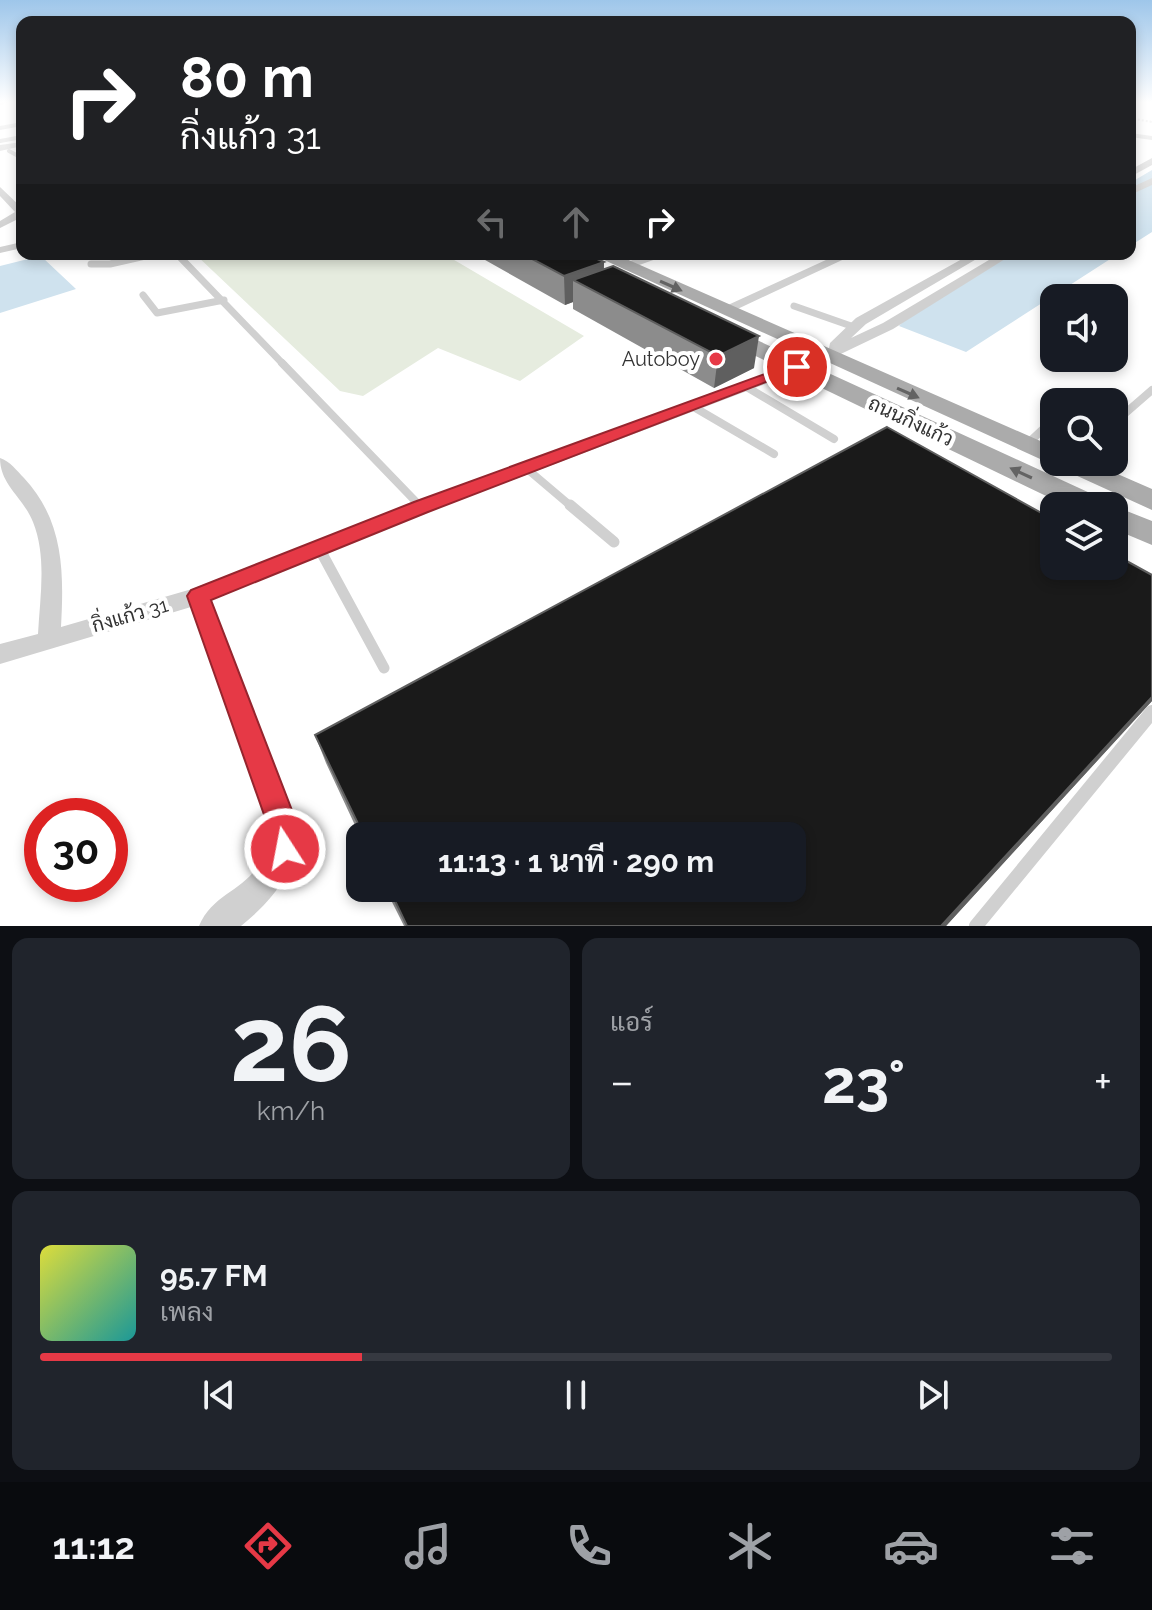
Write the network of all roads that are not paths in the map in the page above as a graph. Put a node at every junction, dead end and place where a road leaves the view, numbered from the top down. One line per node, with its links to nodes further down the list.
1 (0, 190): 2 (street)
2 (16, 208)
3 (128, 260): 10 (lane)
4 (183, 260): 13 (lane)
5 (643, 260): 11 (lane)
6 (836, 260): 15 (street)
7 (969, 260): 16 (street)
8 (997, 260): 17 (street, กิ่งแก้ว 31)
9 (592, 261): 11 (main road, ถนนกิ่งแก้ว); 17 (main road, ถนนกิ่งแก้ว)
10 (91, 264)
11 (626, 266): 15 (main road, ถนนกิ่งแก้ว, one-way to 15)
12 (143, 295): 13 (lane)
13 (224, 300): 32 (lane)
14 (794, 306): 16 (lane)
15 (724, 310): 17 (main road, ถนนกิ่งแก้ว)
16 (854, 327): 17 (street)
17 (814, 361): 18 (street, กิ่งแก้ว 31); 24 (main road, ถนนกิ่งแก้ว, one-way to 24); 30 (main road, ถนนกิ่งแก้ว, one-way to 17)
18 (745, 386): 20 (street, กิ่งแก้ว 31); 23 (lane)
19 (1152, 390): 21 (lane)
20 (692, 406): 26 (lane); 28 (street, กิ่งแก้ว 31)
21 (1128, 411)
22 (1040, 432): 24 (lane)
23 (834, 439)
24 (1026, 445): 25 (main road, ถนนกิ่งแก้ว)
25 (1040, 451)
26 (774, 454)
27 (0, 464): 38 (street)
28 (526, 468): 32 (street, กิ่งแก้ว 31); 35 (lane)
29 (1098, 476): 31 (main road, ถนนกิ่งแก้ว)
30 (1065, 492)
31 (1152, 500)
32 (421, 507): 36 (street, กิ่งแก้ว 31)
33 (1128, 523): 34 (main road)
34 (1152, 534)
35 (614, 542)
36 (319, 548): 37 (street, กิ่งแก้ว 31); 40 (lane)
37 (198, 596): 38 (street, กิ่งแก้ว 31); 42 (street)
38 (49, 639): 39 (street, กิ่งแก้ว 31)
39 (0, 654)
40 (384, 668)
41 (1152, 712): 43 (lane)
42 (215, 926)
43 (976, 926)

